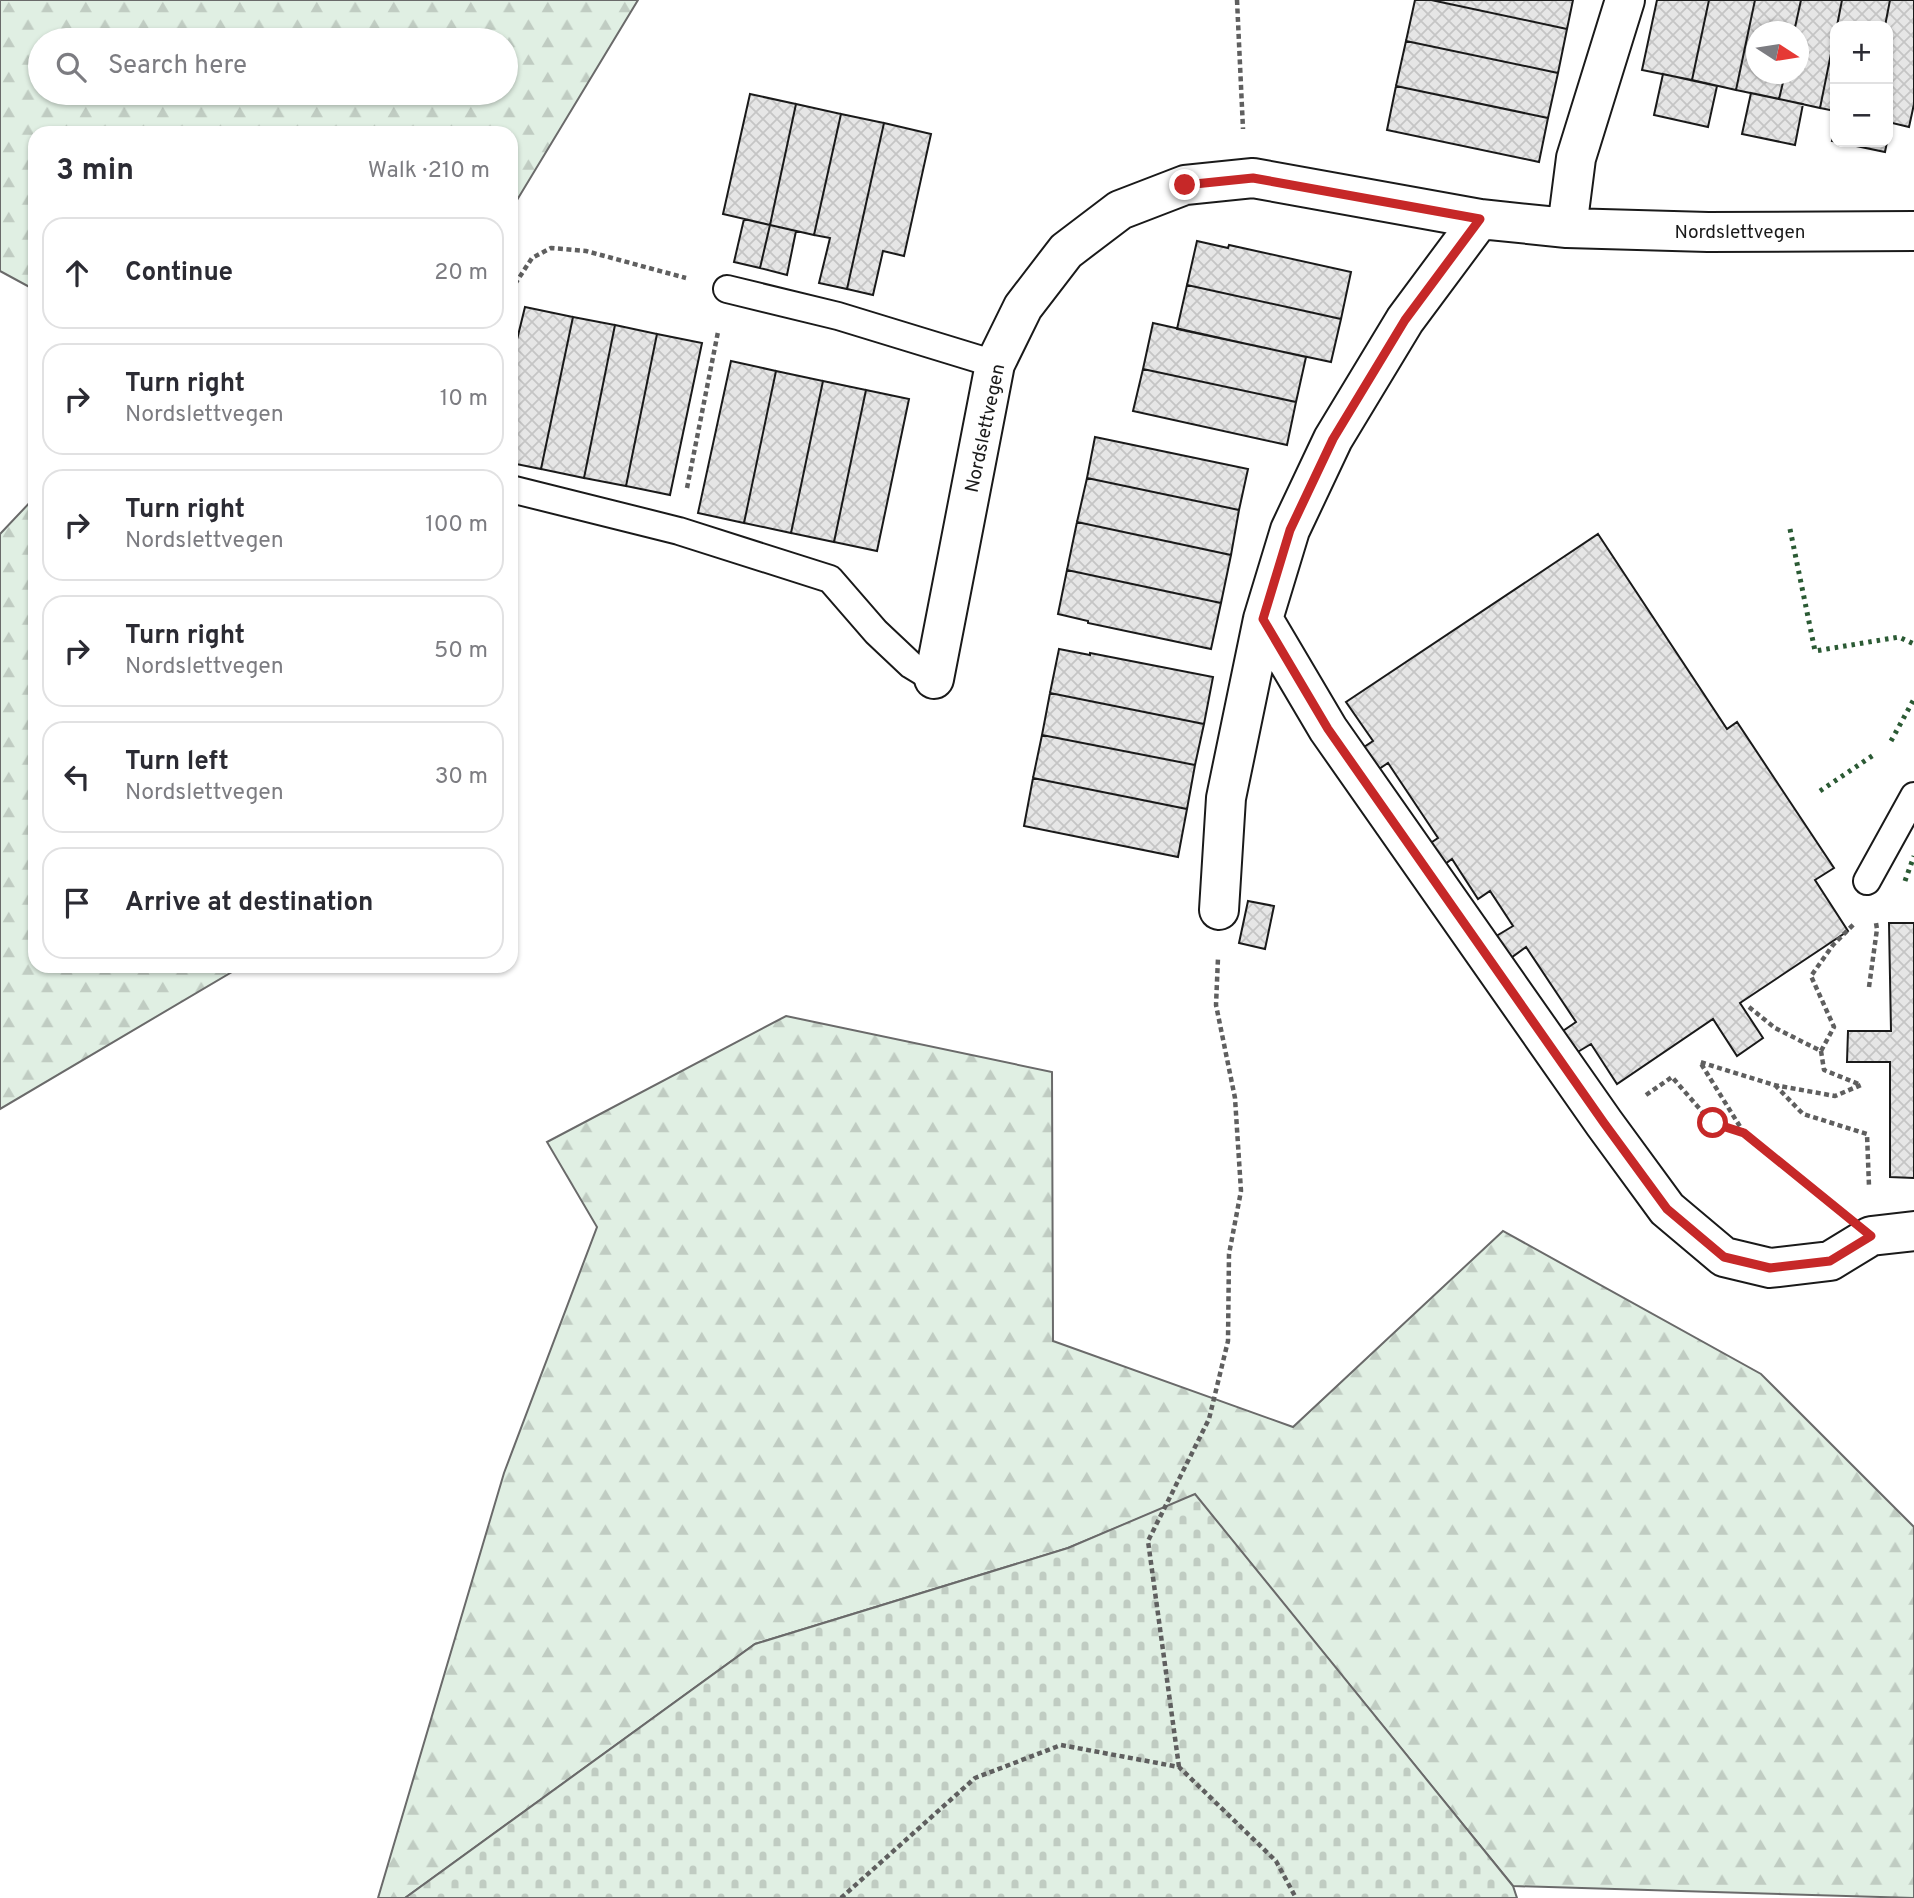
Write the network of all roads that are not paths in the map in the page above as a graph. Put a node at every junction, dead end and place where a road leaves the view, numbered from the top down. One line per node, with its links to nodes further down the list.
1 (1625, 0): 3 (street)
2 (1480, 219): 3 (street, Nordslettvegen); 6 (street, Nordslettvegen); 8 (street)
3 (1567, 228): 4 (street, Nordslettvegen)
4 (1914, 231)
5 (727, 289): 6 (lane)
6 (995, 365): 9 (street, Nordslettvegen)
7 (518, 491): 9 (lane)
8 (1263, 619): 12 (street); 13 (street)
9 (934, 679)
10 (1914, 796): 11 (lane)
11 (1867, 881)
12 (1219, 910)
13 (1914, 1231)

